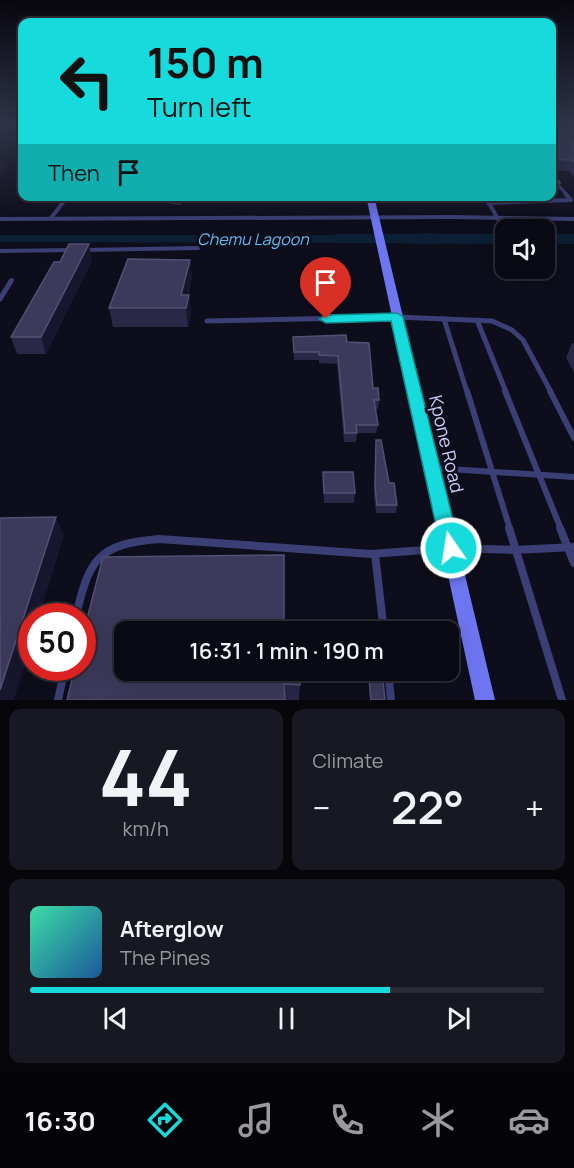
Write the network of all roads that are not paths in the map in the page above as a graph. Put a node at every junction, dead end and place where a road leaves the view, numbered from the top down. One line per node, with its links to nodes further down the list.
1 (556, 182): 2 (lane)
2 (572, 200): 6 (lane)
3 (64, 201): 9 (lane)
4 (371, 201): 8 (main road, Kpone Road)
5 (544, 201): 7 (lane)
6 (556, 201)
7 (488, 203): 11 (lane)
8 (375, 217): 9 (street); 11 (street); 18 (main road, Kpone Road)
9 (51, 218): 10 (street)
10 (0, 219)
11 (498, 219)
12 (555, 219): 13 (street)
13 (574, 219)
14 (198, 248): 15 (lane)
15 (0, 251)
16 (12, 280): 17 (lane)
17 (0, 298)
18 (397, 317): 19 (lane); 21 (lane); 23 (main road, Kpone Road)
19 (444, 319): 20 (lane); 24 (lane)
20 (477, 320): 22 (lane); 25 (lane)
21 (207, 321)
22 (574, 438)
23 (432, 468): 24 (lane); 27 (main road, Kpone Road)
24 (494, 471): 25 (lane); 29 (lane)
25 (539, 473): 26 (lane); 28 (lane)
26 (573, 475)
27 (451, 548): 29 (lane); 30 (lane); 38 (main road, Kpone Road)
28 (571, 548): 29 (lane); 31 (lane)
29 (515, 550): 39 (lane)
30 (375, 554): 32 (lane); 33 (lane)
31 (574, 563)
32 (79, 603)
33 (383, 621)
34 (62, 681): 36 (lane)
35 (389, 681): 37 (lane)
36 (58, 700)
37 (391, 700)
38 (485, 700)
39 (562, 700)

